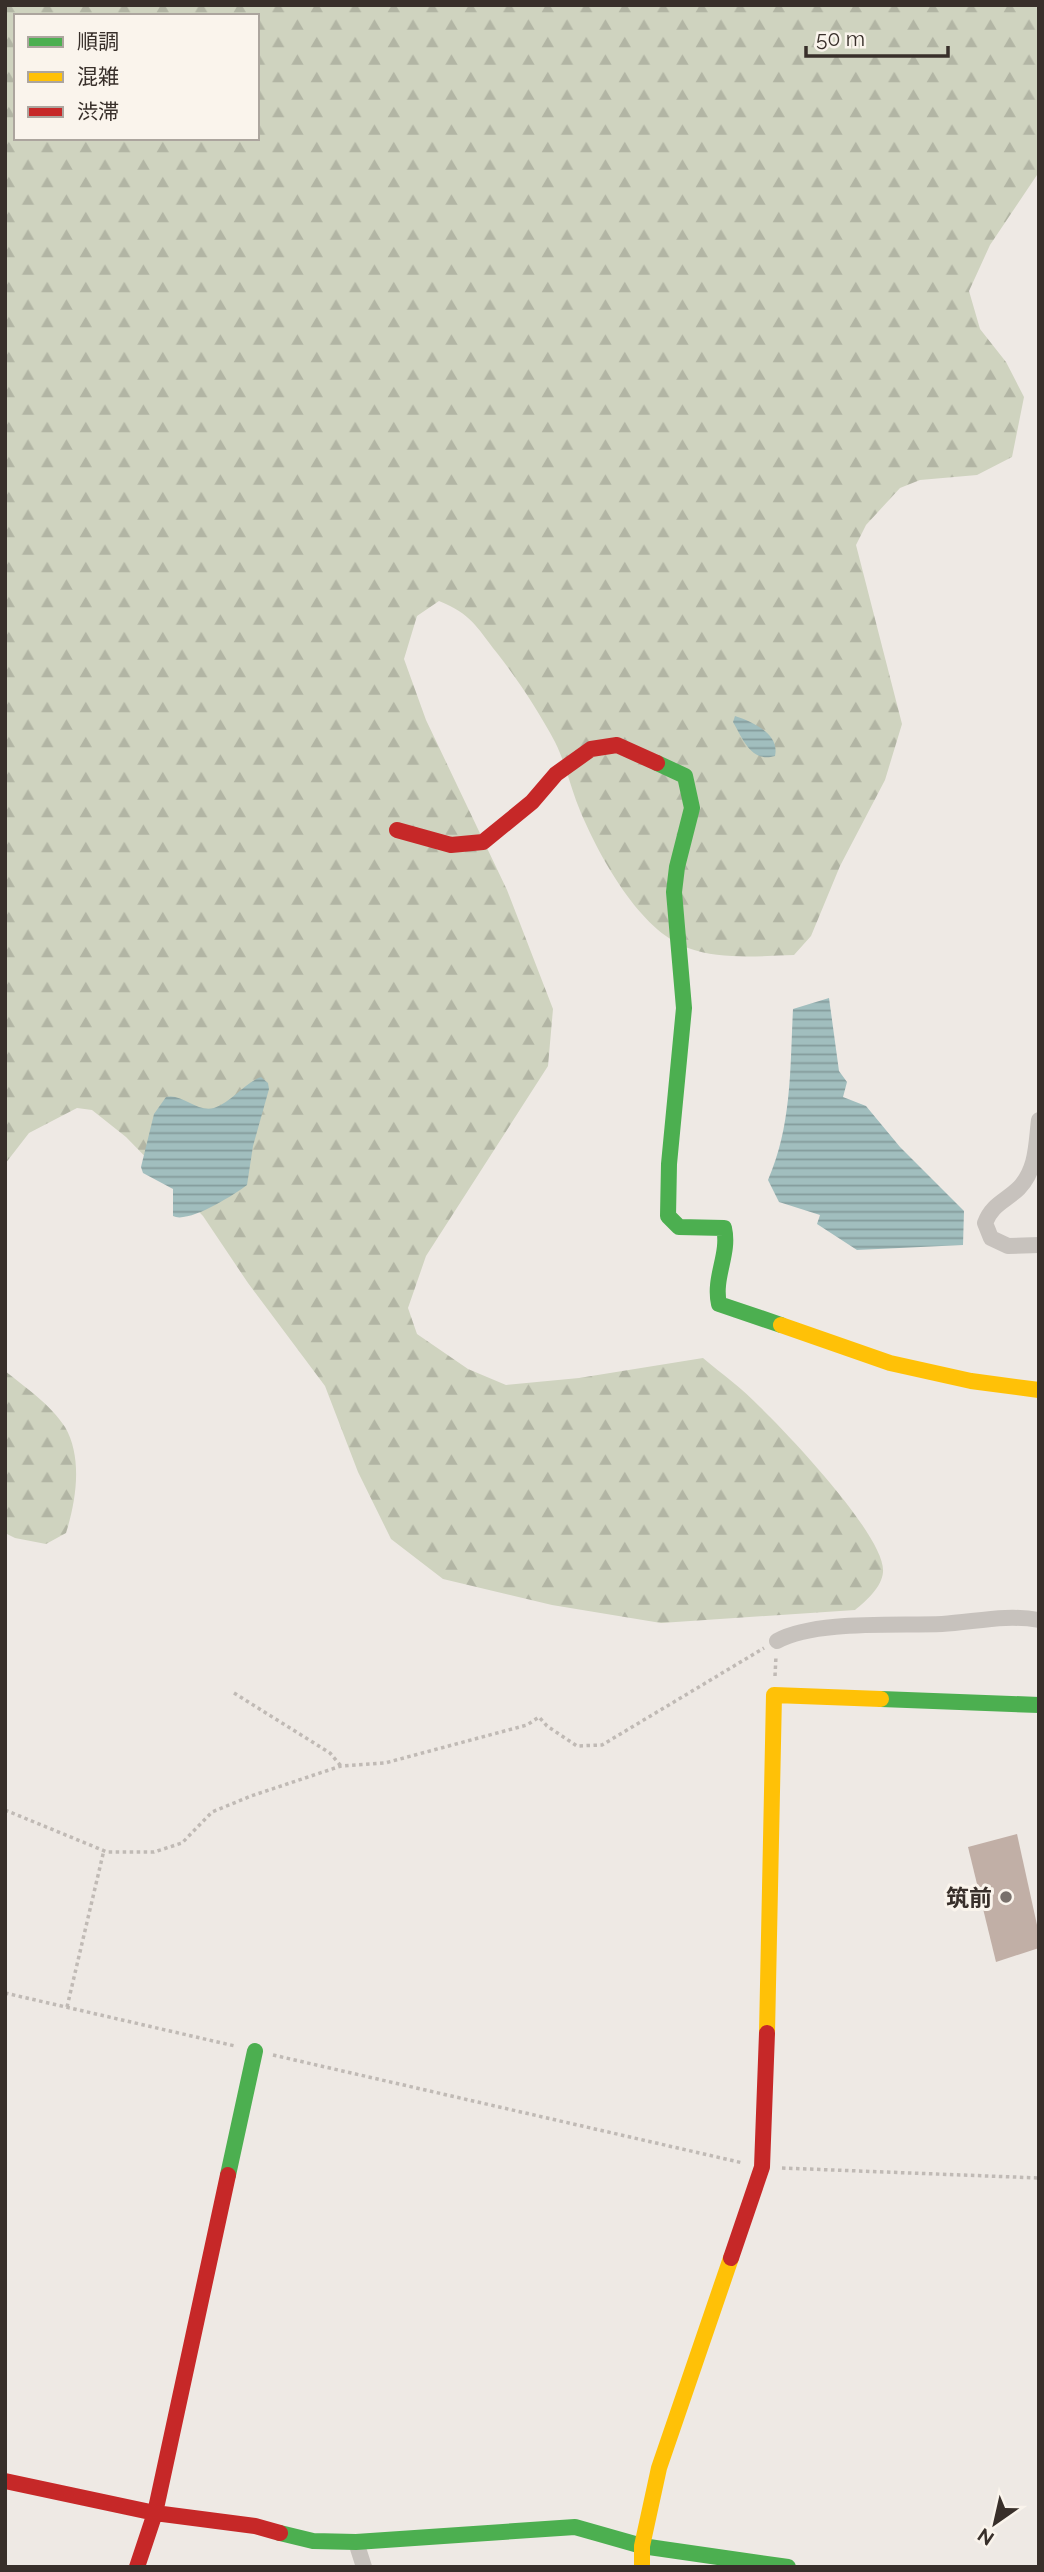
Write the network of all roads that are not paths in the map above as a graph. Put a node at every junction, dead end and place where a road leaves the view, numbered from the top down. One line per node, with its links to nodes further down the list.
1 (397, 830): 4 (street)
2 (1039, 1120): 3 (street)
3 (1039, 1245)
4 (1039, 1390)
5 (1039, 1620): 6 (street)
6 (777, 1642)
7 (1039, 1704): 12 (street)
8 (255, 2051): 10 (street)
9 (5, 2482): 10 (street)
10 (155, 2513): 11 (street); 13 (street)
11 (356, 2542): 12 (street); 14 (street)
12 (642, 2546): 15 (street); 16 (street)
13 (137, 2567)
14 (364, 2567)
15 (642, 2567)
16 (788, 2567)

